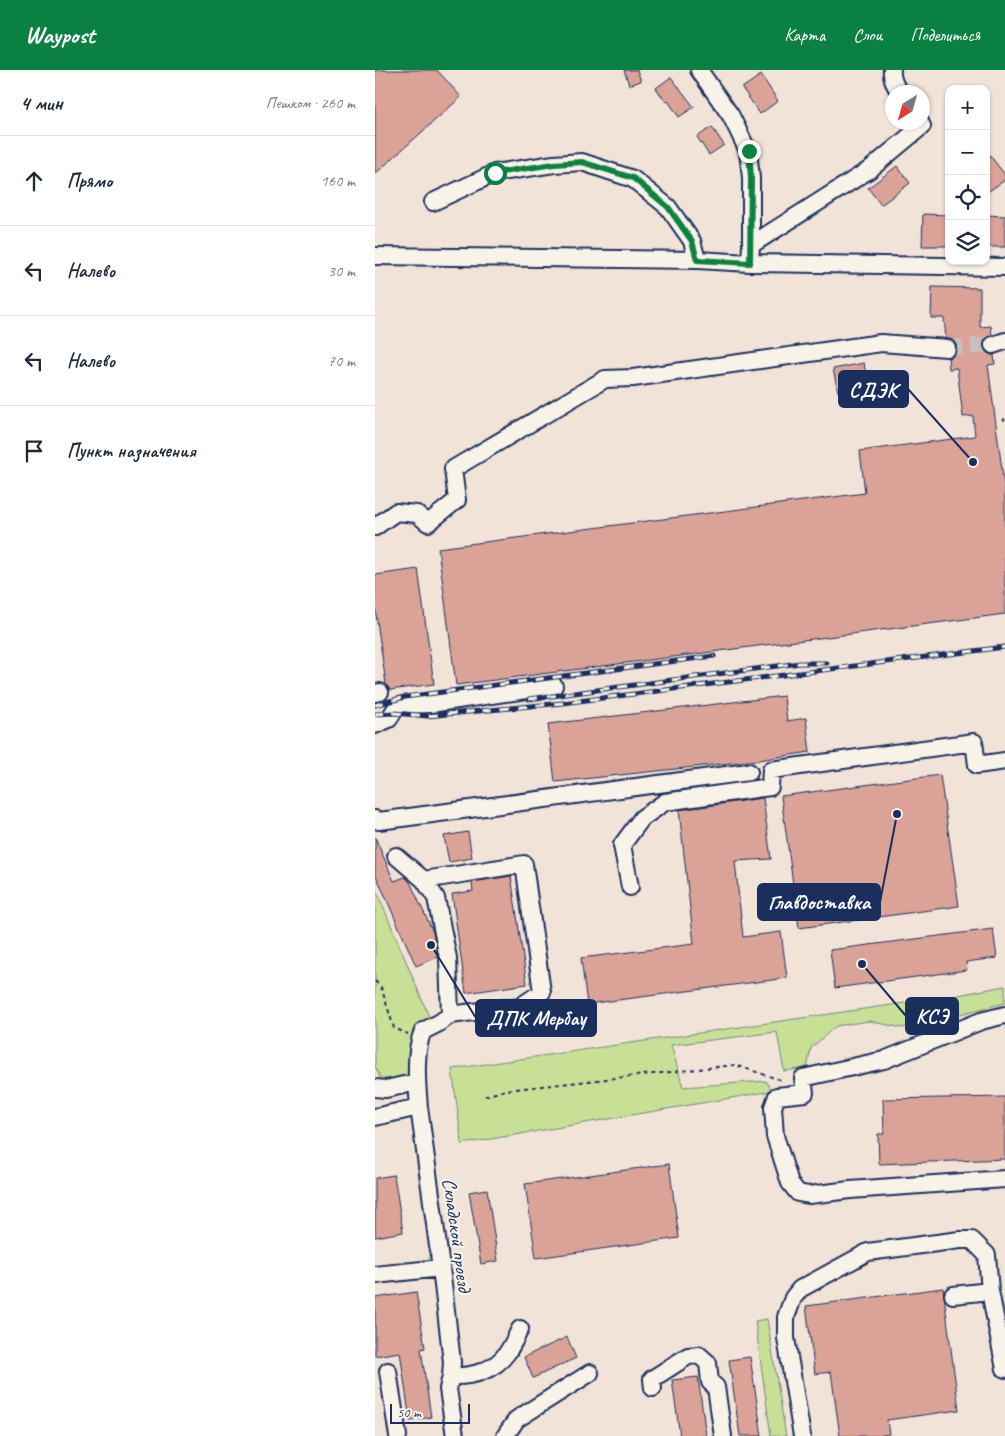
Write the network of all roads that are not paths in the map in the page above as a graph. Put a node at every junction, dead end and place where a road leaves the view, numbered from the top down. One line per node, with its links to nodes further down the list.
1 (699, 70): 6 (street)
2 (892, 70): 3 (street)
3 (895, 85)
4 (917, 130): 6 (street)
5 (433, 202): 8 (street)
6 (751, 245): 9 (street)
7 (375, 256): 8 (street)
8 (697, 260): 9 (street)
9 (750, 263): 10 (street)
10 (1005, 267)
11 (947, 348): 12 (street)
12 (375, 527)
13 (554, 686): 14 (street)
14 (375, 725)
15 (1005, 761): 20 (street)
16 (749, 772): 17 (street)
17 (375, 819)
18 (396, 856): 19 (street)
19 (424, 880): 22 (street); 22 (street)
20 (630, 887)
21 (1005, 1014): 27 (street)
22 (450, 1015): 23 (street, Складской проезд)
23 (417, 1082): 24 (street); 25 (street, Складской проезд)
24 (375, 1088)
25 (419, 1108): 26 (street); 28 (street, Складской проезд)
26 (375, 1117)
27 (1005, 1179)
28 (441, 1268): 29 (street); 36 (street, Складской проезд)
29 (375, 1275)
30 (990, 1291): 31 (street); 33 (street); 43 (street)
31 (953, 1295)
32 (520, 1329): 36 (street)
33 (1005, 1369)
34 (388, 1370): 38 (street)
35 (590, 1373): 41 (street)
36 (451, 1376): 40 (street, Складской проезд)
37 (653, 1388): 42 (street)
38 (398, 1436)
39 (451, 1436): 40 (street)
40 (455, 1436)
41 (505, 1436)
42 (723, 1436)
43 (802, 1436)

